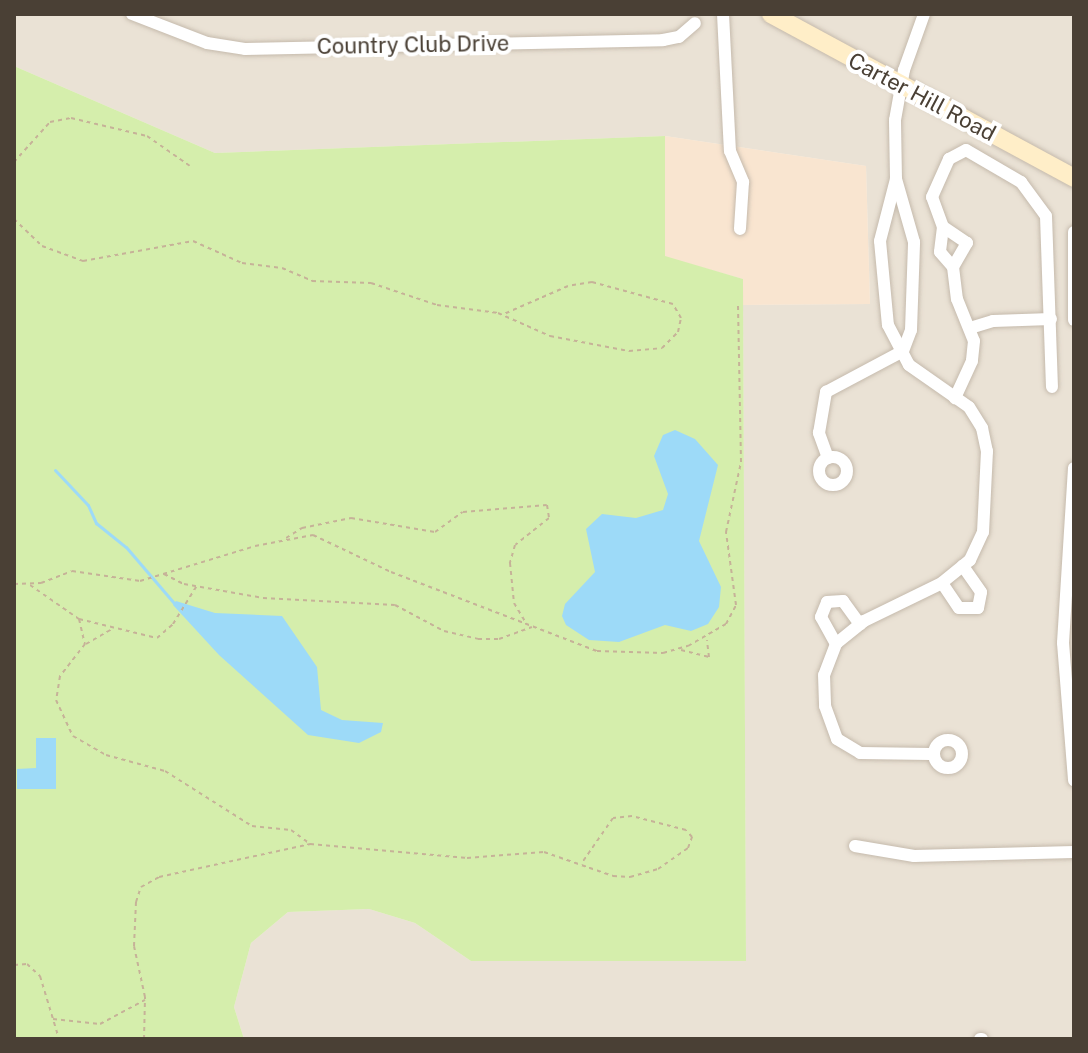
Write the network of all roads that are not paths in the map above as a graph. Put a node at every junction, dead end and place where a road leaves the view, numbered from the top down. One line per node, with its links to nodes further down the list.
1 (132, 14): 5 (street, Country Club Drive)
2 (723, 14): 10 (street)
3 (771, 14): 6 (main road, Carter Hill Road)
4 (924, 14): 6 (street)
5 (695, 23)
6 (901, 87): 7 (main road, Carter Hill Road); 8 (street)
7 (1074, 178)
8 (896, 179): 13 (street); 14 (street)
9 (943, 227): 12 (street); 12 (street); 15 (street)
10 (740, 229)
11 (1074, 232): 16 (street)
12 (953, 267): 17 (street)
13 (913, 290): 14 (street); 18 (street)
14 (885, 291): 18 (street)
15 (1051, 319): 17 (street); 19 (street)
16 (1074, 320)
17 (970, 328): 20 (street)
18 (903, 351): 20 (street); 21 (street)
19 (1052, 387)
20 (955, 398): 23 (street)
21 (828, 458)
22 (1074, 468): 28 (street)
23 (963, 566): 24 (street); 24 (street)
24 (942, 583): 25 (street)
25 (860, 624): 26 (street); 26 (street)
26 (836, 644): 27 (street)
27 (931, 754)
28 (1074, 781)
29 (855, 846): 30 (street)
30 (1074, 852)

